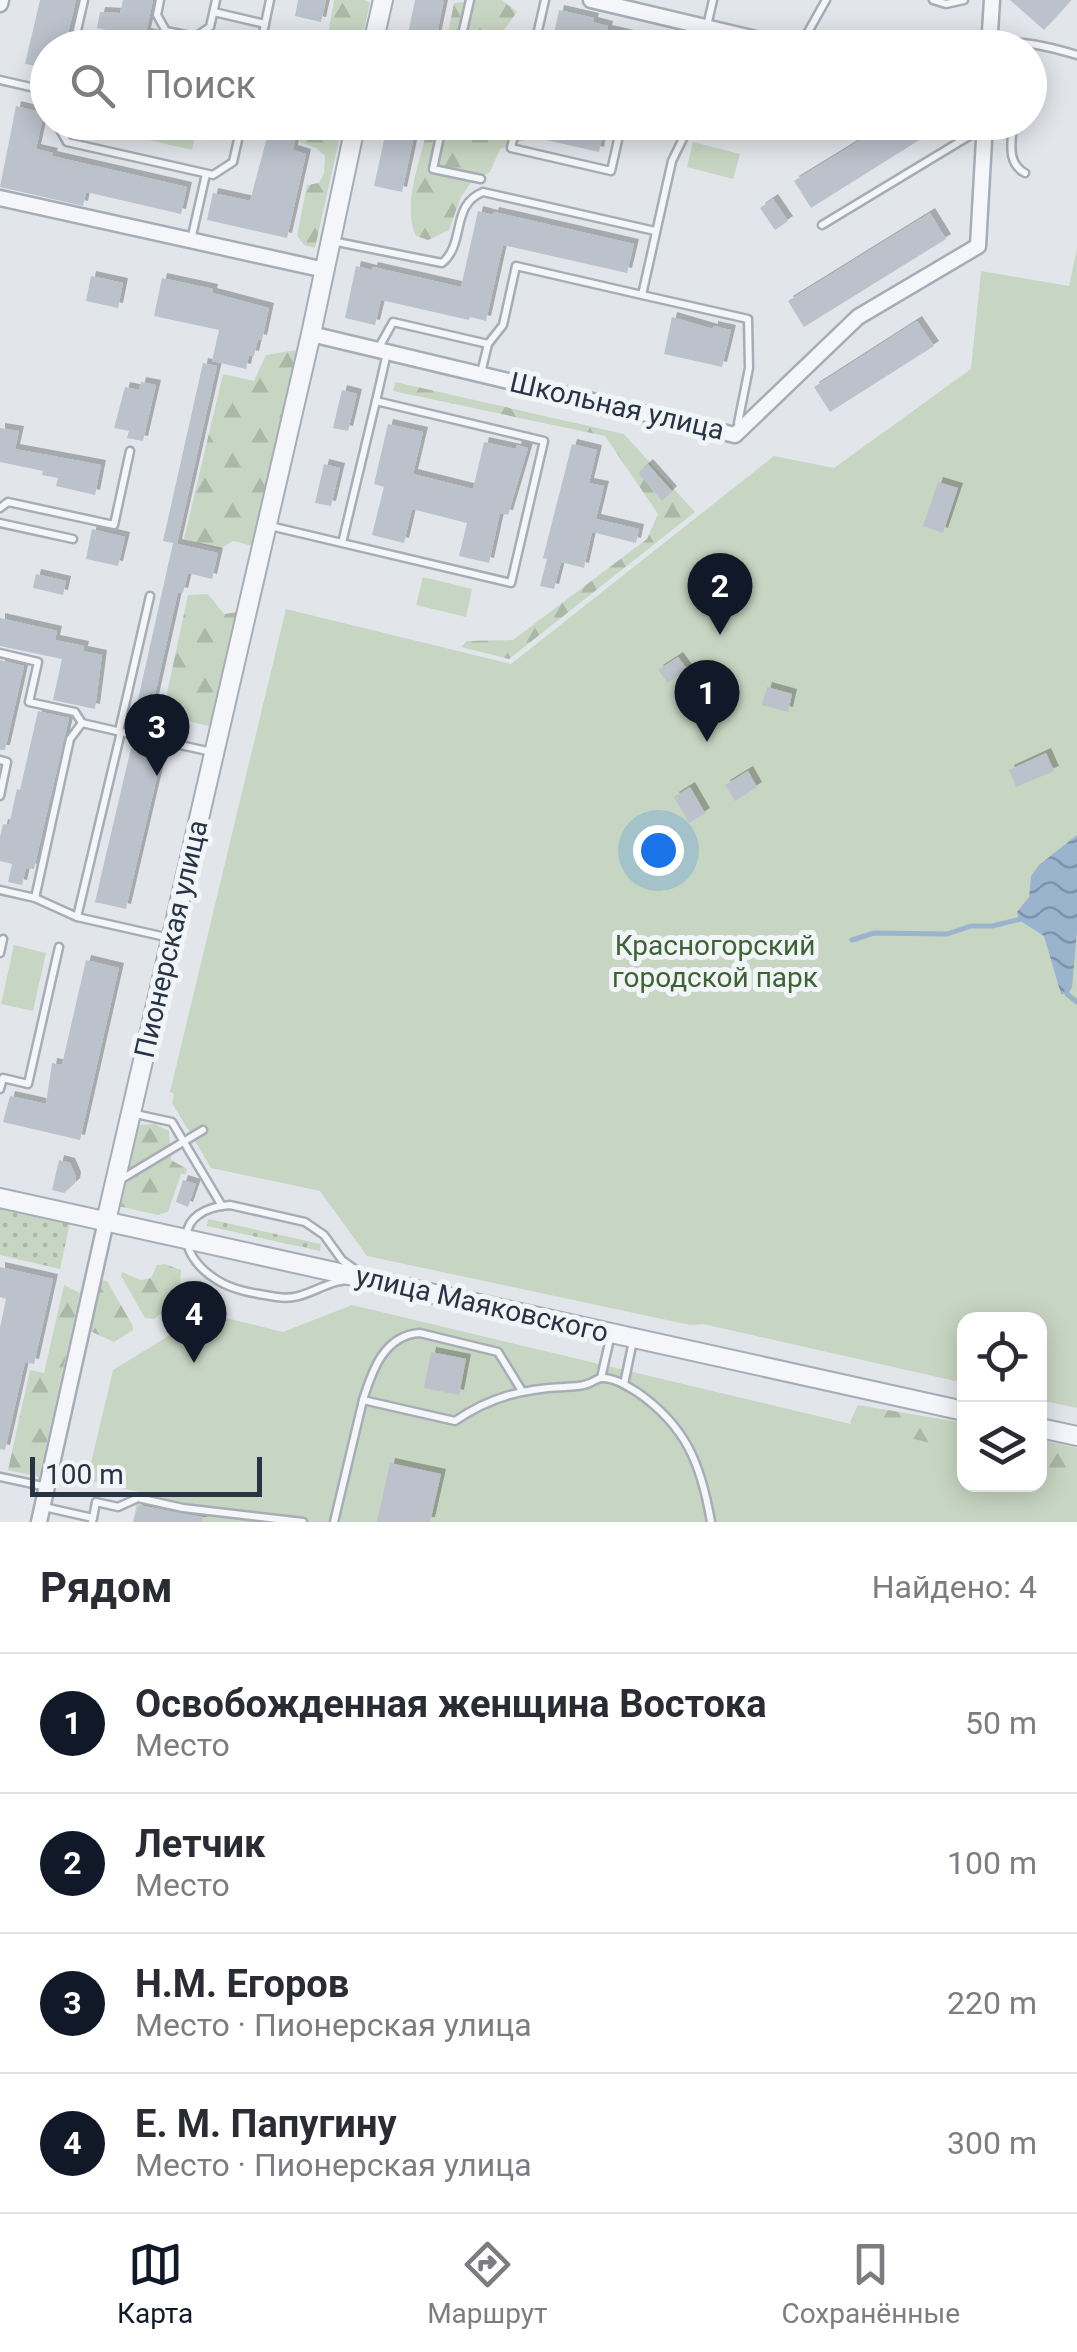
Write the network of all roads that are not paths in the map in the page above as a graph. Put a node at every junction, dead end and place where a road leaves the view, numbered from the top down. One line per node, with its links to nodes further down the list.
1 (84, 0): 18 (lane)
2 (160, 0): 19 (lane)
3 (216, 0): 15 (lane)
4 (270, 0): 16 (lane)
5 (383, 0): 22 (street)
6 (470, 0): 23 (lane)
7 (545, 0): 24 (lane)
8 (591, 0): 14 (street)
9 (713, 0): 17 (lane)
10 (826, 0): 26 (lane)
11 (933, 0): 12 (lane)
12 (964, 0)
13 (992, 0): 27 (street)
14 (617, 3): 17 (street)
15 (214, 12): 16 (lane); 20 (lane)
16 (265, 24): 21 (lane)
17 (707, 27): 25 (street)
18 (77, 30)
19 (166, 30)
20 (205, 30)
21 (264, 30)
22 (376, 30)
23 (463, 30)
24 (538, 30)
25 (721, 30)
26 (807, 30)
27 (990, 30)
28 (1047, 50): 29 (lane)
29 (1077, 55)
30 (0, 80): 31 (lane)
31 (30, 87)
32 (67, 140): 43 (lane)
33 (238, 140): 43 (lane)
34 (352, 140): 49 (street, Пионерская улица)
35 (439, 140): 44 (lane)
36 (513, 140): 37 (lane)
37 (618, 140)
38 (683, 140): 47 (lane)
39 (961, 140): 46 (lane)
40 (984, 140): 57 (street, Школьная улица)
41 (1013, 140): 42 (lane)
42 (1026, 173)
43 (206, 174): 48 (lane)
44 (481, 180)
45 (0, 198): 48 (street)
46 (822, 225)
47 (655, 231): 49 (lane); 51 (lane)
48 (191, 240): 50 (street)
49 (330, 240): 50 (street, Пионерская улица)
50 (324, 270): 52 (street, Пионерская улица)
51 (642, 295): 53 (lane); 57 (lane)
52 (311, 334): 54 (street, Школьная улица); 61 (street, Пионерская улица)
53 (488, 344): 54 (lane); 55 (lane)
54 (382, 351): 55 (street, Школьная улица); 56 (lane)
55 (481, 375): 57 (street, Школьная улица)
56 (376, 400): 63 (lane); 63 (lane)
57 (740, 431)
58 (130, 450): 59 (lane)
59 (0, 508)
60 (0, 523): 62 (lane)
61 (267, 525): 63 (lane); 68 (street, Пионерская улица)
62 (73, 539)
63 (342, 543)
64 (150, 596): 67 (lane)
65 (0, 654): 66 (lane)
66 (82, 723): 67 (lane); 72 (lane)
67 (120, 731): 68 (lane); 73 (lane)
68 (214, 752): 74 (street, Пионерская улица)
69 (0, 760): 70 (lane)
70 (0, 796)
71 (0, 890): 72 (lane)
72 (35, 898): 73 (lane)
73 (78, 917): 74 (lane)
74 (172, 938): 80 (street, Пионерская улица)
75 (3, 939): 77 (lane)
76 (59, 947): 78 (lane)
77 (0, 953)
78 (1, 1078): 79 (lane)
79 (0, 1089)
80 (131, 1113): 82 (lane); 83 (street, Пионерская улица)
81 (203, 1130): 82 (lane)
82 (184, 1142): 83 (lane); 85 (lane)
83 (115, 1184): 86 (street, Пионерская улица)
84 (0, 1198): 86 (street, улица Маяковского)
85 (222, 1206): 87 (lane); 88 (lane)
86 (106, 1221): 87 (street, улица Маяковского); 99 (street, Пионерская улица)
87 (185, 1238): 88 (street, улица Маяковского); 88 (lane)
88 (367, 1278): 89 (street, улица Маяковского)
89 (611, 1332): 90 (street, улица Маяковского); 91 (lane)
90 (634, 1338): 92 (lane); 95 (street, улица Маяковского)
91 (602, 1378): 92 (lane); 93 (lane)
92 (624, 1384): 105 (lane)
93 (522, 1391): 94 (lane); 94 (lane)
94 (363, 1400): 104 (lane)
95 (957, 1409)
96 (1047, 1430): 97 (street)
97 (1077, 1436)
98 (0, 1477): 99 (lane)
99 (47, 1487): 100 (street, Пионерская улица)
100 (43, 1506): 101 (lane); 102 (street, Пионерская улица)
101 (92, 1520): 103 (lane)
102 (39, 1522)
103 (303, 1522)
104 (334, 1522)
105 (711, 1522)

